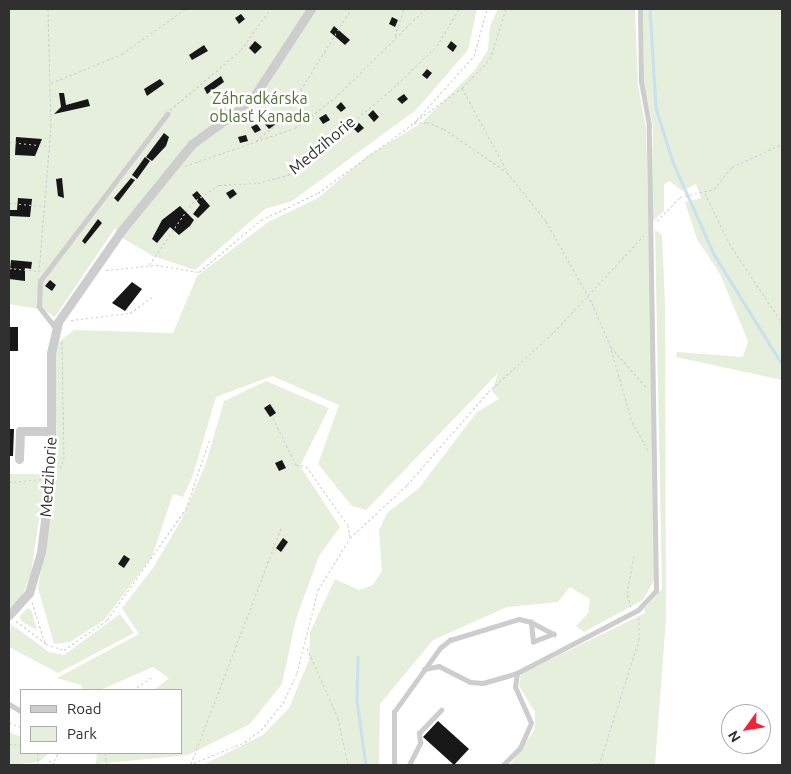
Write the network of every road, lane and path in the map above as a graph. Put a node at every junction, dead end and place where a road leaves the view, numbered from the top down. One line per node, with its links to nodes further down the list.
1 (48, 9): 13 (path)
2 (184, 9): 13 (path)
3 (270, 9): 15 (path)
4 (312, 9): 22 (street, Medzihorie)
5 (352, 9): 17 (path, Medzihorie)
6 (404, 9): 12 (path, Medzihorie)
7 (424, 9): 12 (path, Medzihorie)
8 (460, 9): 27 (path, Medzihorie)
9 (487, 9): 16 (path)
10 (506, 9): 14 (path)
11 (640, 9): 26 (lane)
12 (395, 37): 17 (path, Medzihorie)
13 (50, 83): 20 (path)
14 (462, 88): 16 (path); 21 (path)
15 (167, 114): 31 (lane)
16 (414, 123): 21 (path); 27 (path)
17 (255, 141): 22 (path, Medzihorie)
18 (9, 142): 20 (path)
19 (782, 144): 23 (path)
20 (49, 146): 25 (path)
21 (508, 172): 32 (path)
22 (168, 173): 29 (street, Medzihorie)
23 (705, 192): 26 (path); 34 (path)
24 (9, 203): 25 (path)
25 (44, 206): 30 (path)
26 (649, 229): 32 (path); 37 (lane)
27 (148, 266): 29 (path)
28 (9, 268): 30 (path)
29 (94, 270): 35 (street, Medzihorie)
30 (39, 272): 31 (path)
31 (40, 281): 35 (lane)
32 (588, 295): 36 (path); 46 (path)
33 (152, 298): 35 (path)
34 (782, 323)
35 (57, 326): 39 (street, Medzihorie); 43 (path)
36 (610, 345): 37 (path); 42 (path)
37 (654, 394): 42 (lane)
38 (273, 418): 46 (path)
39 (51, 431): 41 (street); 43 (street, Medzihorie)
40 (210, 438): 52 (path)
41 (19, 459)
42 (656, 461): 49 (lane)
43 (50, 475): 44 (path); 48 (street, Medzihorie)
44 (9, 482)
45 (282, 526): 65 (path)
46 (350, 538): 53 (path)
47 (634, 557): 49 (path)
48 (29, 592): 50 (street, Medzihorie); 52 (path)
49 (636, 611): 55 (lane); 70 (path)
50 (9, 615): 52 (path)
51 (532, 622): 51 (lane); 54 (lane)
52 (46, 644)
53 (307, 647): 65 (path); 66 (path)
54 (424, 669): 55 (lane); 67 (lane)
55 (517, 673): 69 (lane)
56 (151, 678): 57 (path)
57 (134, 689)
58 (9, 704): 59 (lane)
59 (20, 710)
60 (441, 710): 68 (lane)
61 (57, 754): 62 (path)
62 (53, 759): 63 (path); 64 (path)
63 (45, 765)
64 (52, 765)
65 (190, 765)
66 (348, 765)
67 (394, 765)
68 (409, 765)
69 (503, 765)
70 (599, 765)

